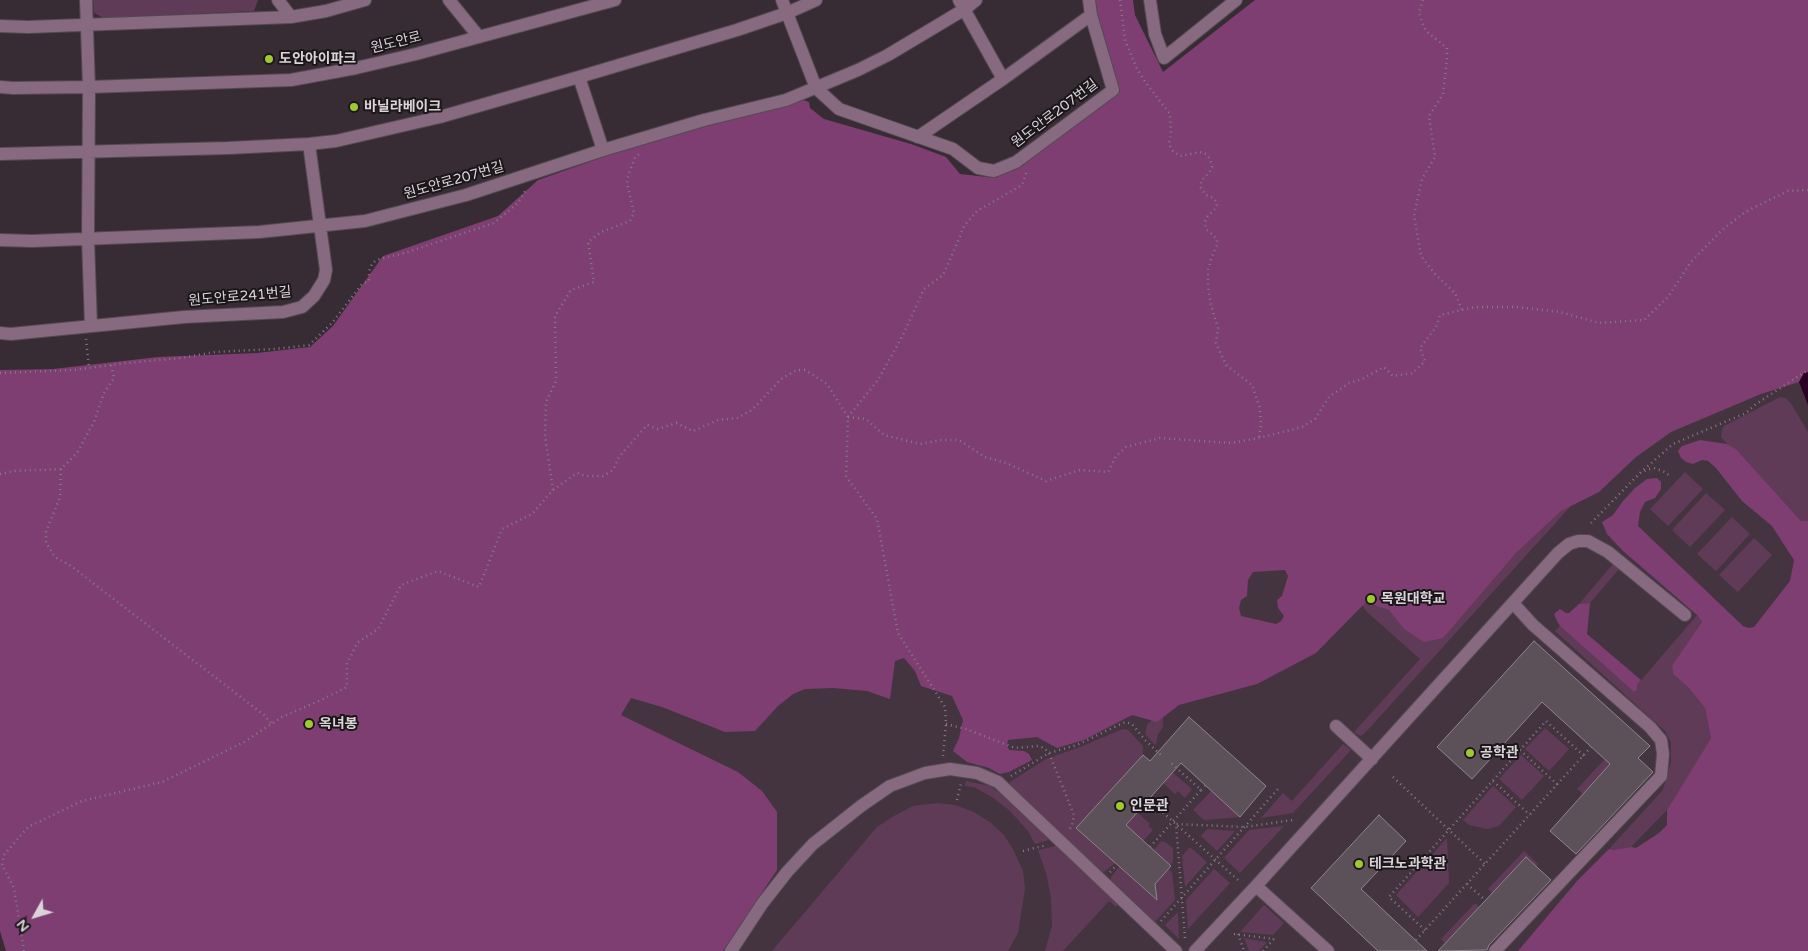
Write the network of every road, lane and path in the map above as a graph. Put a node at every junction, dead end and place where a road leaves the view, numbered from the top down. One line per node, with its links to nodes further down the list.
1 (86, 0): 18 (street)
2 (278, 0): 17 (street)
3 (365, 0): 17 (street)
4 (449, 0): 20 (street)
5 (615, 0): 20 (street, 원도안로)
6 (782, 0): 15 (street, 원도안로207번길)
7 (816, 0): 15 (street)
8 (976, 0): 14 (street, 원도안로207번길)
9 (1089, 0): 16 (street, 원도안로207번길)
10 (1120, 0): 44 (path)
11 (1150, 0): 12 (street)
12 (1236, 0)
13 (1423, 0): 37 (path)
14 (962, 4): 22 (street); 25 (street, 원도안로207번길)
15 (787, 13): 21 (street); 25 (street, 원도안로207번길)
16 (1091, 14): 22 (street); 30 (street, 원도안로207번길)
17 (291, 17): 18 (street)
18 (88, 24): 19 (street); 24 (street)
19 (0, 26)
20 (479, 37): 24 (street, 원도안로)
21 (579, 77): 27 (street); 28 (street)
22 (1003, 79): 26 (street)
23 (0, 86): 24 (street, 원도안로)
24 (90, 87): 29 (street)
25 (816, 88): 26 (street, 원도안로207번길); 28 (street, 원도안로207번길)
26 (918, 137): 30 (street, 원도안로207번길)
27 (309, 144): 29 (street); 34 (street, 원도안로241번길)
28 (603, 150): 34 (street, 원도안로207번길)
29 (90, 151): 32 (street); 35 (street)
30 (1032, 151): 43 (path)
31 (641, 152): 49 (path)
32 (0, 154)
33 (1808, 190): 37 (path)
34 (320, 226): 35 (street, 원도안로207번길); 38 (street, 원도안로241번길)
35 (88, 239): 36 (street); 38 (street)
36 (0, 240)
37 (1462, 310): 44 (path)
38 (88, 327): 39 (street, 원도안로241번길); 41 (path)
39 (0, 334)
40 (111, 365): 45 (path)
41 (89, 368)
42 (1808, 370): 46 (path)
43 (848, 417): 44 (path); 49 (path); 54 (path)
44 (1259, 438)
45 (61, 470): 47 (path); 53 (path)
46 (1640, 473): 48 (path); 50 (path)
47 (0, 474)
48 (1671, 477)
49 (554, 490): 53 (path)
50 (1591, 523)
51 (1512, 603): 52 (street); 61 (street); 105 (street)
52 (1685, 615)
53 (272, 723): 99 (path)
54 (946, 724): 58 (path); 62 (path)
55 (1336, 726): 61 (street)
56 (1592, 747): 59 (path)
57 (1520, 750): 59 (path); 65 (path); 68 (path)
58 (1049, 754): 60 (path); 66 (path); 79 (path)
59 (1584, 756): 68 (path)
60 (1163, 757)
61 (1372, 759): 89 (street)
62 (943, 762)
63 (1170, 762): 71 (path)
64 (1393, 777): 78 (path)
65 (1493, 781): 74 (path); 78 (path)
66 (998, 782): 92 (street); 100 (street)
67 (961, 785): 73 (path)
68 (1558, 785): 74 (path)
69 (1205, 786): 71 (path)
70 (1278, 789): 77 (path)
71 (1201, 790): 76 (path)
72 (1148, 799): 76 (path)
73 (957, 800)
74 (1530, 815): 84 (path)
75 (1293, 820): 77 (path)
76 (1174, 823): 77 (path); 81 (path); 83 (path); 90 (path)
77 (1245, 827): 83 (path)
78 (1449, 830): 84 (path); 93 (path)
79 (1069, 831)
80 (1037, 847): 82 (path)
81 (1150, 847)
82 (1023, 851)
83 (1216, 860): 87 (path); 90 (path)
84 (1485, 864): 88 (path)
85 (1116, 866): 86 (path)
86 (1112, 870)
87 (1238, 880)
88 (1467, 884): 91 (path); 93 (path)
89 (1256, 886): 98 (street); 102 (street)
90 (1182, 898): 92 (path); 96 (path)
91 (1485, 900)
92 (1154, 930): 101 (street)
93 (1425, 930): 97 (path)
94 (1234, 934): 95 (path)
95 (1238, 934): 103 (path); 104 (path)
96 (1185, 938)
97 (1416, 940)
98 (1323, 950)
99 (24, 951)
100 (731, 951)
101 (1176, 951)
102 (1195, 951)
103 (1244, 951)
104 (1263, 951)
105 (1495, 951)

